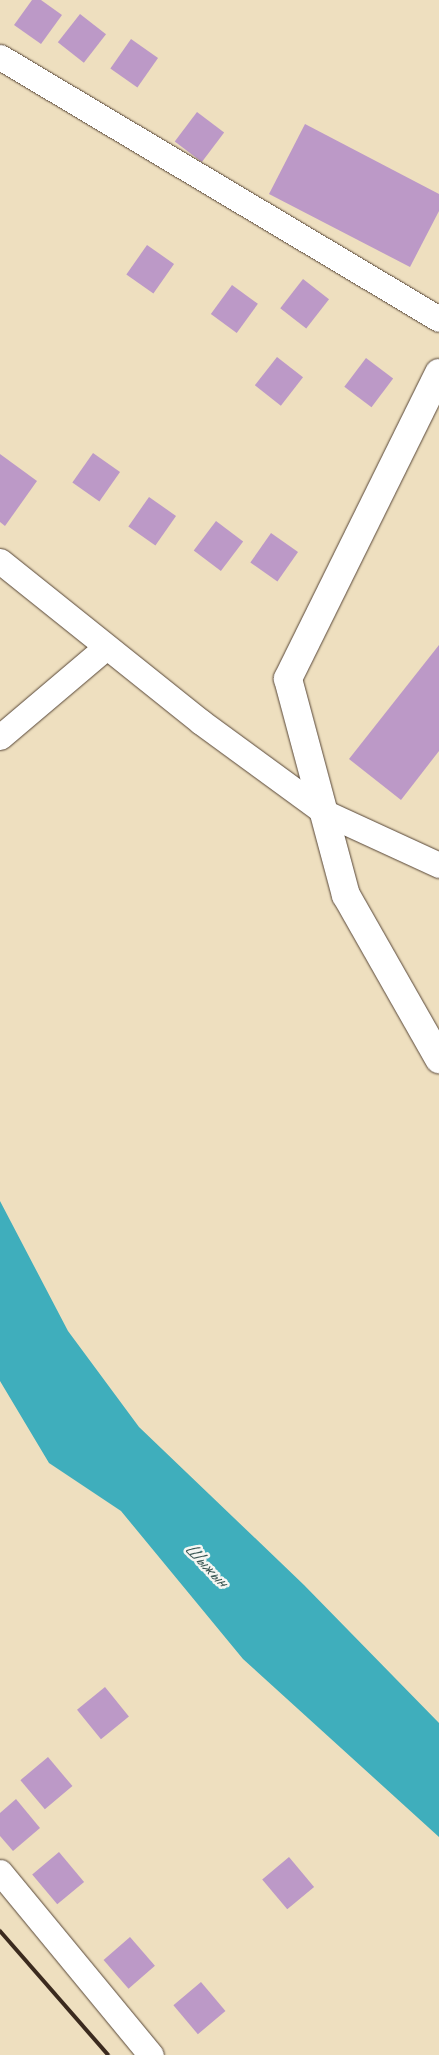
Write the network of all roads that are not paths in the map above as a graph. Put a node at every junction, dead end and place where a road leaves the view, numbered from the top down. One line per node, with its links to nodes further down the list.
1 (0, 57): 2 (street)
2 (439, 319)
3 (439, 373): 7 (street)
4 (0, 561): 5 (street)
5 (106, 648): 6 (street); 7 (street)
6 (0, 737)
7 (324, 812): 8 (street); 9 (street)
8 (439, 865)
9 (439, 1059)
10 (0, 1872): 11 (street)
11 (151, 2055)

